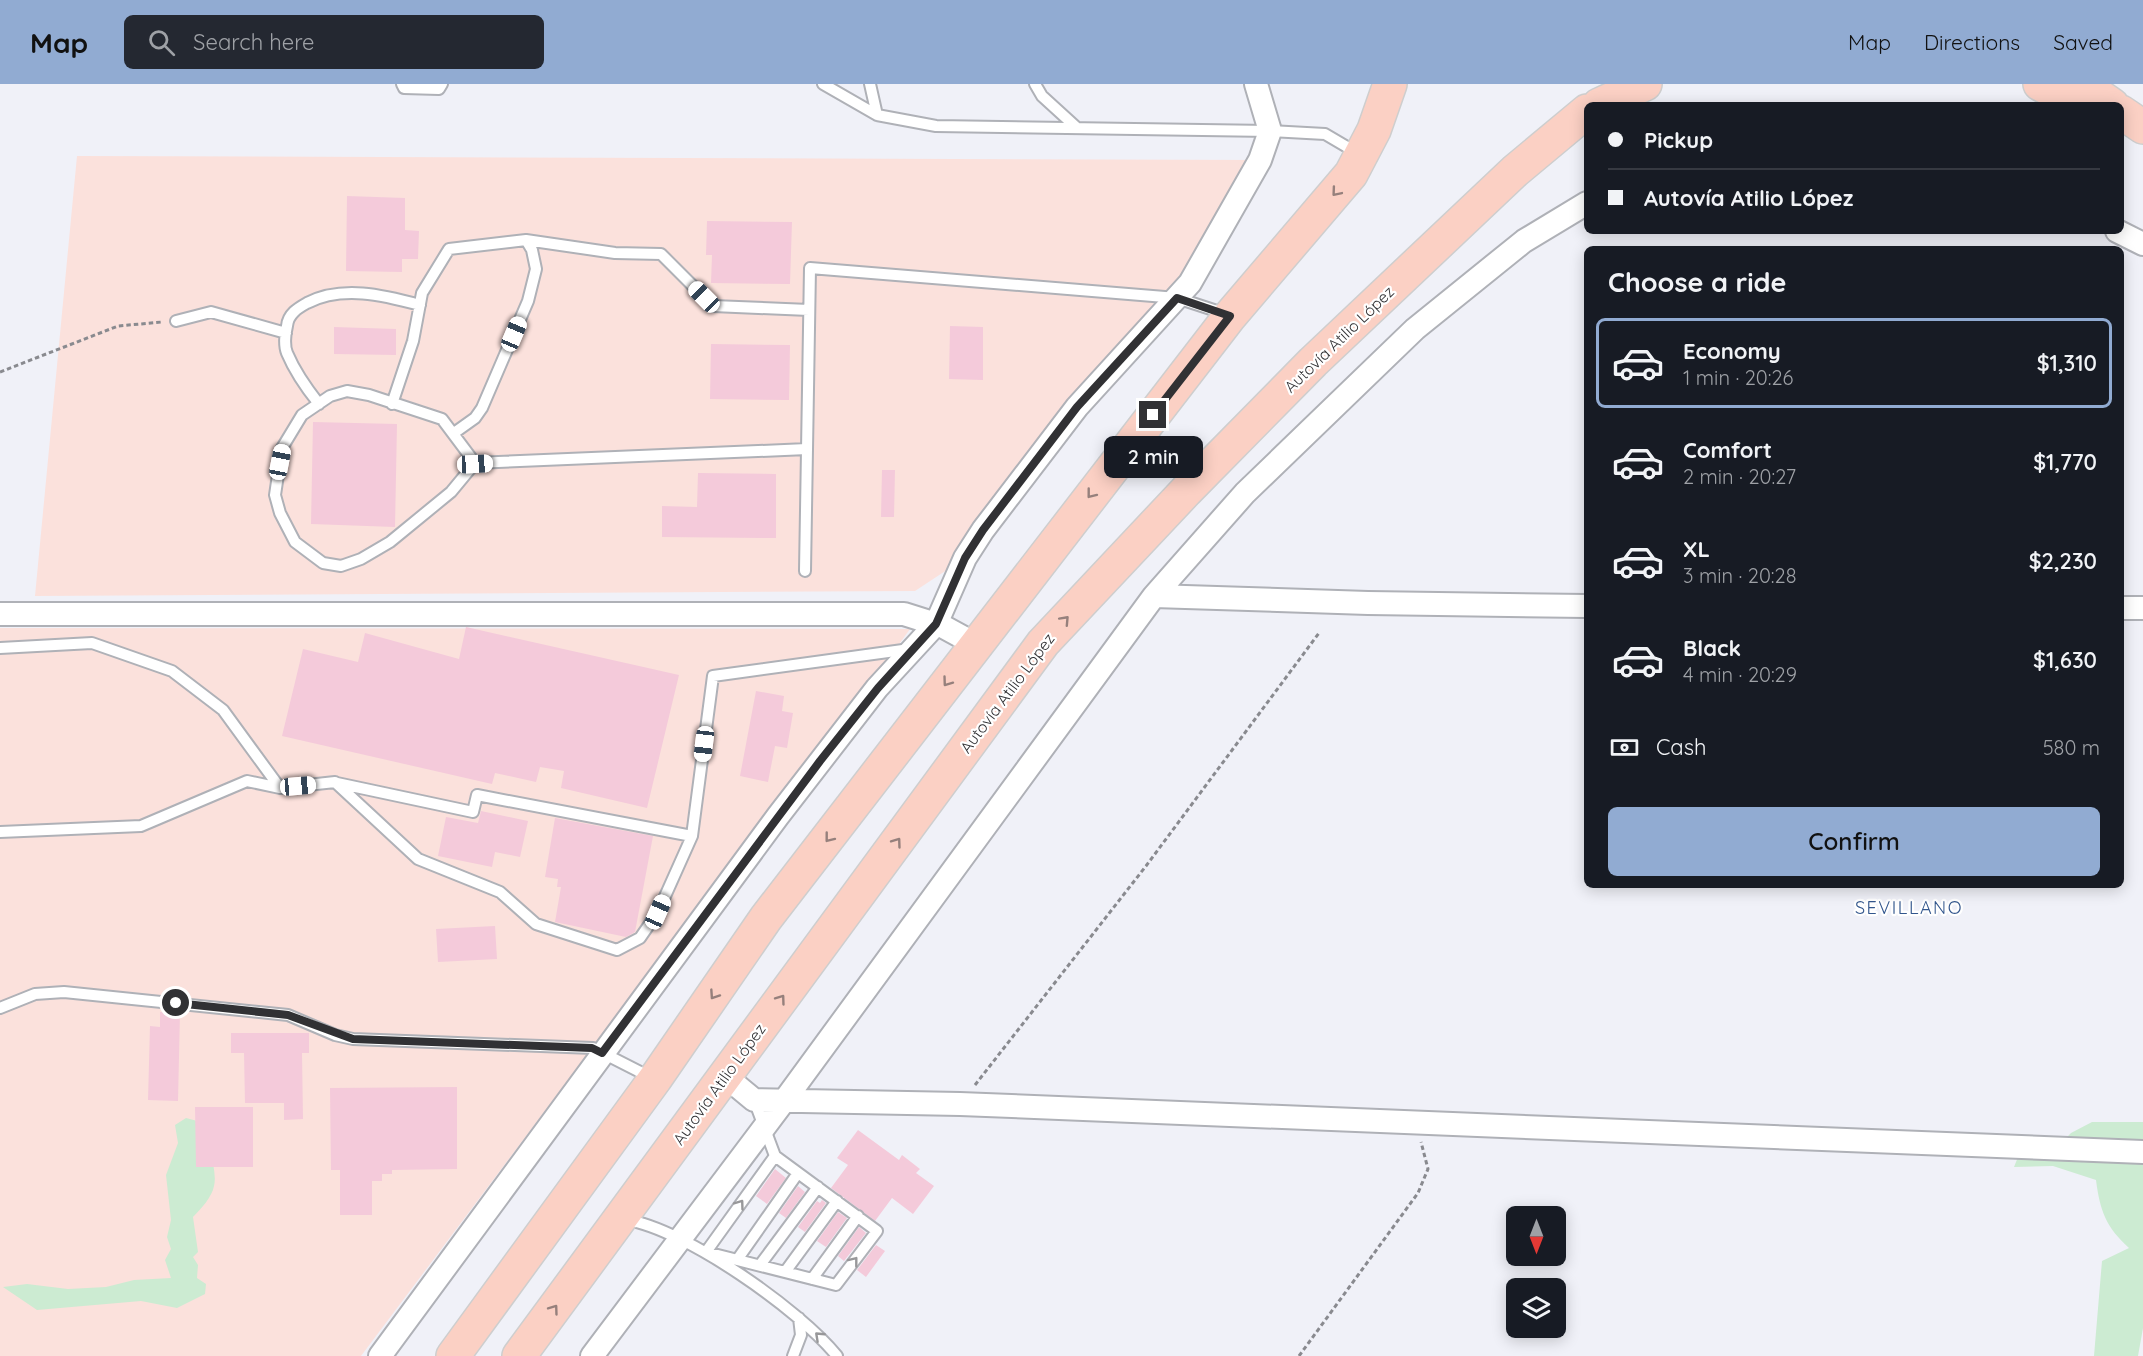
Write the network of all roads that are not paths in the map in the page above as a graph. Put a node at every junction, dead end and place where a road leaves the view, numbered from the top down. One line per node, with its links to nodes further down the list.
1 (402, 84): 2 (lane)
2 (442, 84)
3 (823, 84): 16 (lane)
4 (870, 84): 16 (lane)
5 (1035, 84): 17 (lane)
6 (1256, 84): 20 (street)
7 (1390, 84): 22 (main road)
8 (1645, 84): 11 (main road)
9 (2040, 84): 12 (main road)
10 (2082, 84): 13 (main road)
11 (1606, 102)
12 (2074, 102)
13 (2108, 102)
14 (1584, 114): 54 (main road, Autovía Atilio López, one-way to 14)
15 (2124, 114): 18 (main road)
16 (877, 115): 17 (lane)
17 (1076, 127): 20 (lane)
18 (2143, 127)
19 (2124, 128): 21 (main road)
20 (1270, 131): 22 (lane); 27 (street)
21 (2143, 138)
22 (1362, 155): 30 (main road, one-way to 30)
23 (1584, 205): 39 (street)
24 (2123, 234): 26 (street)
25 (526, 240): 28 (lane); 29 (lane); 35 (lane)
26 (2143, 244)
27 (1177, 298): 29 (lane); 30 (lane); 44 (street)
28 (420, 305): 32 (lane); 34 (lane)
29 (808, 310): 36 (lane)
30 (1230, 316): 45 (main road, one-way to 45)
31 (176, 321): 32 (lane)
32 (286, 333): 33 (lane)
33 (319, 404): 34 (lane); 37 (lane)
34 (392, 404): 35 (lane)
35 (454, 434): 37 (lane)
36 (807, 449): 37 (lane); 38 (lane)
37 (475, 464)
38 (805, 571)
39 (1154, 596): 40 (street); 57 (street)
40 (1584, 606)
41 (2124, 608): 42 (street)
42 (2143, 608)
43 (0, 614): 44 (street)
44 (936, 624): 45 (street); 47 (street)
45 (975, 644): 55 (main road, one-way to 55)
46 (0, 648): 49 (lane)
47 (914, 649): 51 (lane); 53 (street)
48 (335, 782): 49 (lane); 51 (lane); 51 (lane)
49 (280, 788): 50 (lane)
50 (0, 832)
51 (692, 836)
52 (0, 1008): 53 (lane)
53 (602, 1053): 55 (lane); 73 (street)
54 (725, 1076): 56 (street); 65 (main road, Autovía Atilio López)
55 (655, 1079): 74 (main road)
56 (754, 1100): 57 (street); 58 (lane)
57 (784, 1101): 58 (street); 59 (street)
58 (765, 1125): 60 (lane); 66 (street)
59 (2143, 1152)
60 (775, 1155): 61 (lane); 67 (lane, one-way to 60)
61 (798, 1173): 62 (lane); 68 (lane)
62 (818, 1187): 63 (lane); 69 (lane)
63 (837, 1201): 64 (lane); 70 (lane)
64 (858, 1216): 71 (lane); 71 (lane, one-way to 64)
65 (620, 1219): 66 (lane); 75 (main road, Autovía Atilio López, one-way to 65)
66 (680, 1238): 67 (lane); 76 (street)
67 (706, 1252): 68 (lane); 72 (lane)
68 (737, 1260): 69 (lane)
69 (760, 1265): 70 (lane)
70 (785, 1272): 71 (lane)
71 (812, 1279)
72 (799, 1318): 77 (lane); 78 (lane, one-way to 72)
73 (380, 1356)
74 (453, 1356)
75 (519, 1356)
76 (592, 1356)
77 (793, 1356)
78 (837, 1356)

